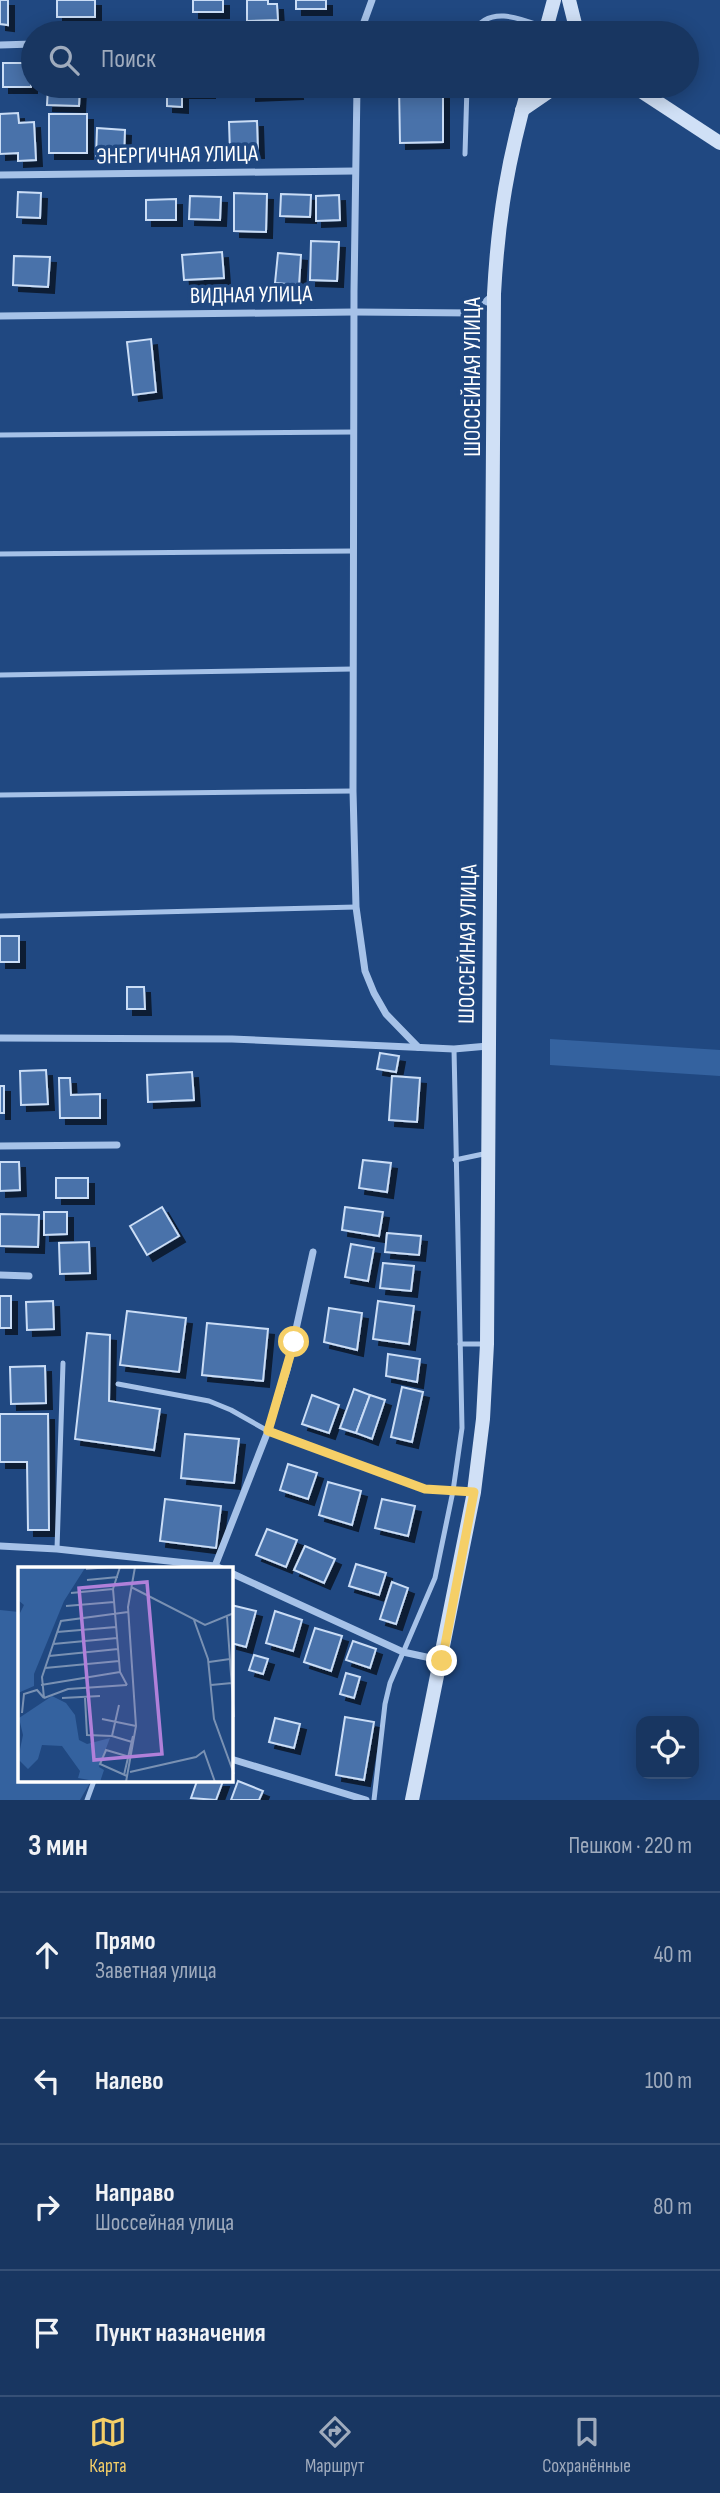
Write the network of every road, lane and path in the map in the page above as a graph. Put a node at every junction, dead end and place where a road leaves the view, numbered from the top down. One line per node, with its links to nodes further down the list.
1 (372, 0): 4 (street)
2 (554, 0): 7 (street)
3 (569, 0): 8 (street)
4 (364, 21)
5 (484, 21): 6 (lane)
6 (519, 21)
7 (550, 21)
8 (574, 21)
9 (21, 44): 10 (street)
10 (0, 45)
11 (357, 98): 19 (street)
12 (466, 98): 18 (lane)
13 (526, 98): 16 (street, ШОССЕЙНАЯ УЛИЦА)
14 (540, 98): 16 (street)
15 (651, 98): 17 (street)
16 (522, 110): 21 (street, ШОССЕЙНАЯ УЛИЦА)
17 (720, 143)
18 (464, 153)
19 (355, 171): 20 (street, ЭНЕРГИЧНАЯ УЛИЦА); 22 (street)
20 (0, 175)
21 (494, 294): 22 (street, ВИДНАЯ УЛИЦА); 35 (street, ШОССЕЙНАЯ УЛИЦА)
22 (354, 312): 23 (street, ВИДНАЯ УЛИЦА); 24 (street)
23 (0, 316)
24 (354, 432): 25 (lane); 26 (street)
25 (0, 435)
26 (353, 551): 27 (lane); 28 (street)
27 (0, 554)
28 (353, 669): 29 (lane); 30 (street)
29 (0, 675)
30 (353, 791): 31 (lane); 32 (street)
31 (0, 795)
32 (356, 907): 33 (lane); 36 (street)
33 (0, 916)
34 (0, 1038): 36 (street)
35 (488, 1046): 37 (street); 40 (street, ШОССЕЙНАЯ УЛИЦА)
36 (418, 1047): 37 (street)
37 (454, 1049): 41 (lane)
38 (117, 1145): 39 (street)
39 (0, 1146)
40 (488, 1153): 41 (lane); 46 (street, ШОССЕЙНАЯ УЛИЦА)
41 (455, 1160): 45 (lane)
42 (313, 1252): 49 (street)
43 (0, 1275): 44 (street)
44 (29, 1276)
45 (460, 1344): 46 (lane); 50 (lane)
46 (487, 1344): 51 (street, ШОССЕЙНАЯ УЛИЦА)
47 (64, 1363): 53 (lane)
48 (118, 1384): 49 (lane)
49 (268, 1431): 50 (street); 54 (street)
50 (453, 1491): 51 (street); 56 (lane)
51 (474, 1492): 57 (street, ШОССЕЙНАЯ УЛИЦА)
52 (0, 1546): 53 (street)
53 (57, 1549): 54 (street)
54 (219, 1567)
55 (233, 1574): 56 (street)
56 (403, 1652): 57 (street); 62 (lane)
57 (442, 1661): 63 (street, ШОССЕЙНАЯ УЛИЦА)
58 (233, 1760): 61 (street)
59 (93, 1783): 60 (lane)
60 (87, 1800)
61 (366, 1800)
62 (374, 1800)
63 (412, 1800)

